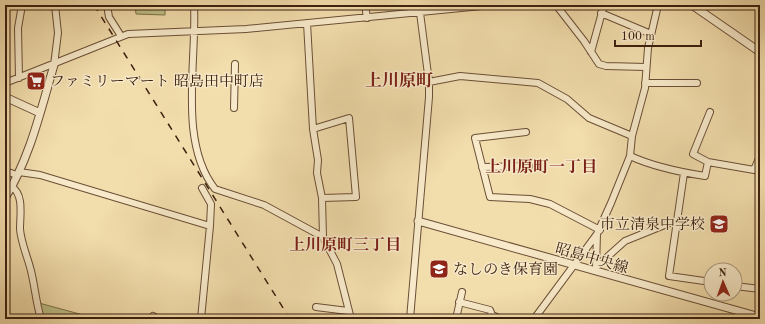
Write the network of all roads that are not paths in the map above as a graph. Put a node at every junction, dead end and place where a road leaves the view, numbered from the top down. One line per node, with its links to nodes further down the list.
1 (22, 5): 24 (street)
2 (44, 5): 11 (street)
3 (107, 5): 18 (street)
4 (194, 5): 16 (street)
5 (365, 5): 14 (street)
6 (492, 5): 12 (street)
7 (556, 5): 19 (street)
8 (604, 5): 13 (street)
9 (658, 5): 17 (street)
10 (693, 5): 20 (street)
11 (56, 6): 21 (street)
12 (419, 8): 14 (street); 25 (street)
13 (601, 13): 17 (street); 19 (street)
14 (367, 18): 15 (street)
15 (307, 23): 16 (street); 33 (street)
16 (194, 32): 18 (street); 53 (street)
17 (651, 34): 23 (street)
18 (121, 36): 21 (street)
19 (591, 52): 23 (street)
20 (760, 52)
21 (54, 65): 24 (street); 32 (street)
22 (236, 66): 30 (street)
23 (646, 67): 28 (street)
24 (19, 78): 26 (street)
25 (429, 82): 35 (street); 50 (street)
26 (5, 83)
27 (697, 83): 28 (street)
28 (645, 84): 35 (street)
29 (5, 97): 32 (street)
30 (234, 108)
31 (710, 112): 38 (street)
32 (40, 113): 44 (street)
33 (313, 129): 48 (street); 48 (street)
34 (526, 132): 40 (street)
35 (632, 136): 36 (street)
36 (630, 156): 43 (street); 52 (street)
37 (760, 156): 41 (street)
38 (708, 162): 41 (street); 43 (street)
39 (529, 166): 40 (street)
40 (482, 167): 52 (street)
41 (757, 170)
42 (5, 171): 44 (street)
43 (684, 173): 49 (street)
44 (18, 174): 45 (street); 51 (street)
45 (12, 187): 47 (street); 63 (street)
46 (202, 188): 51 (street)
47 (5, 198)
48 (322, 198): 53 (street)
49 (677, 220): 52 (street); 55 (street)
50 (418, 221): 54 (street, 昭島中央線); 68 (street)
51 (210, 226): 66 (street)
52 (599, 232): 54 (street)
53 (324, 237): 61 (street)
54 (573, 265): 62 (street, 昭島中央線); 71 (street)
55 (703, 281)
56 (743, 287): 57 (street)
57 (760, 289)
58 (462, 292): 59 (street)
59 (459, 302): 69 (street); 70 (street)
60 (316, 307): 61 (street)
61 (348, 311): 67 (street)
62 (760, 318)
63 (41, 319)
64 (151, 319): 65 (street)
65 (158, 319)
66 (201, 319)
67 (351, 319)
68 (410, 319)
69 (456, 319)
70 (501, 319)
71 (534, 319)

